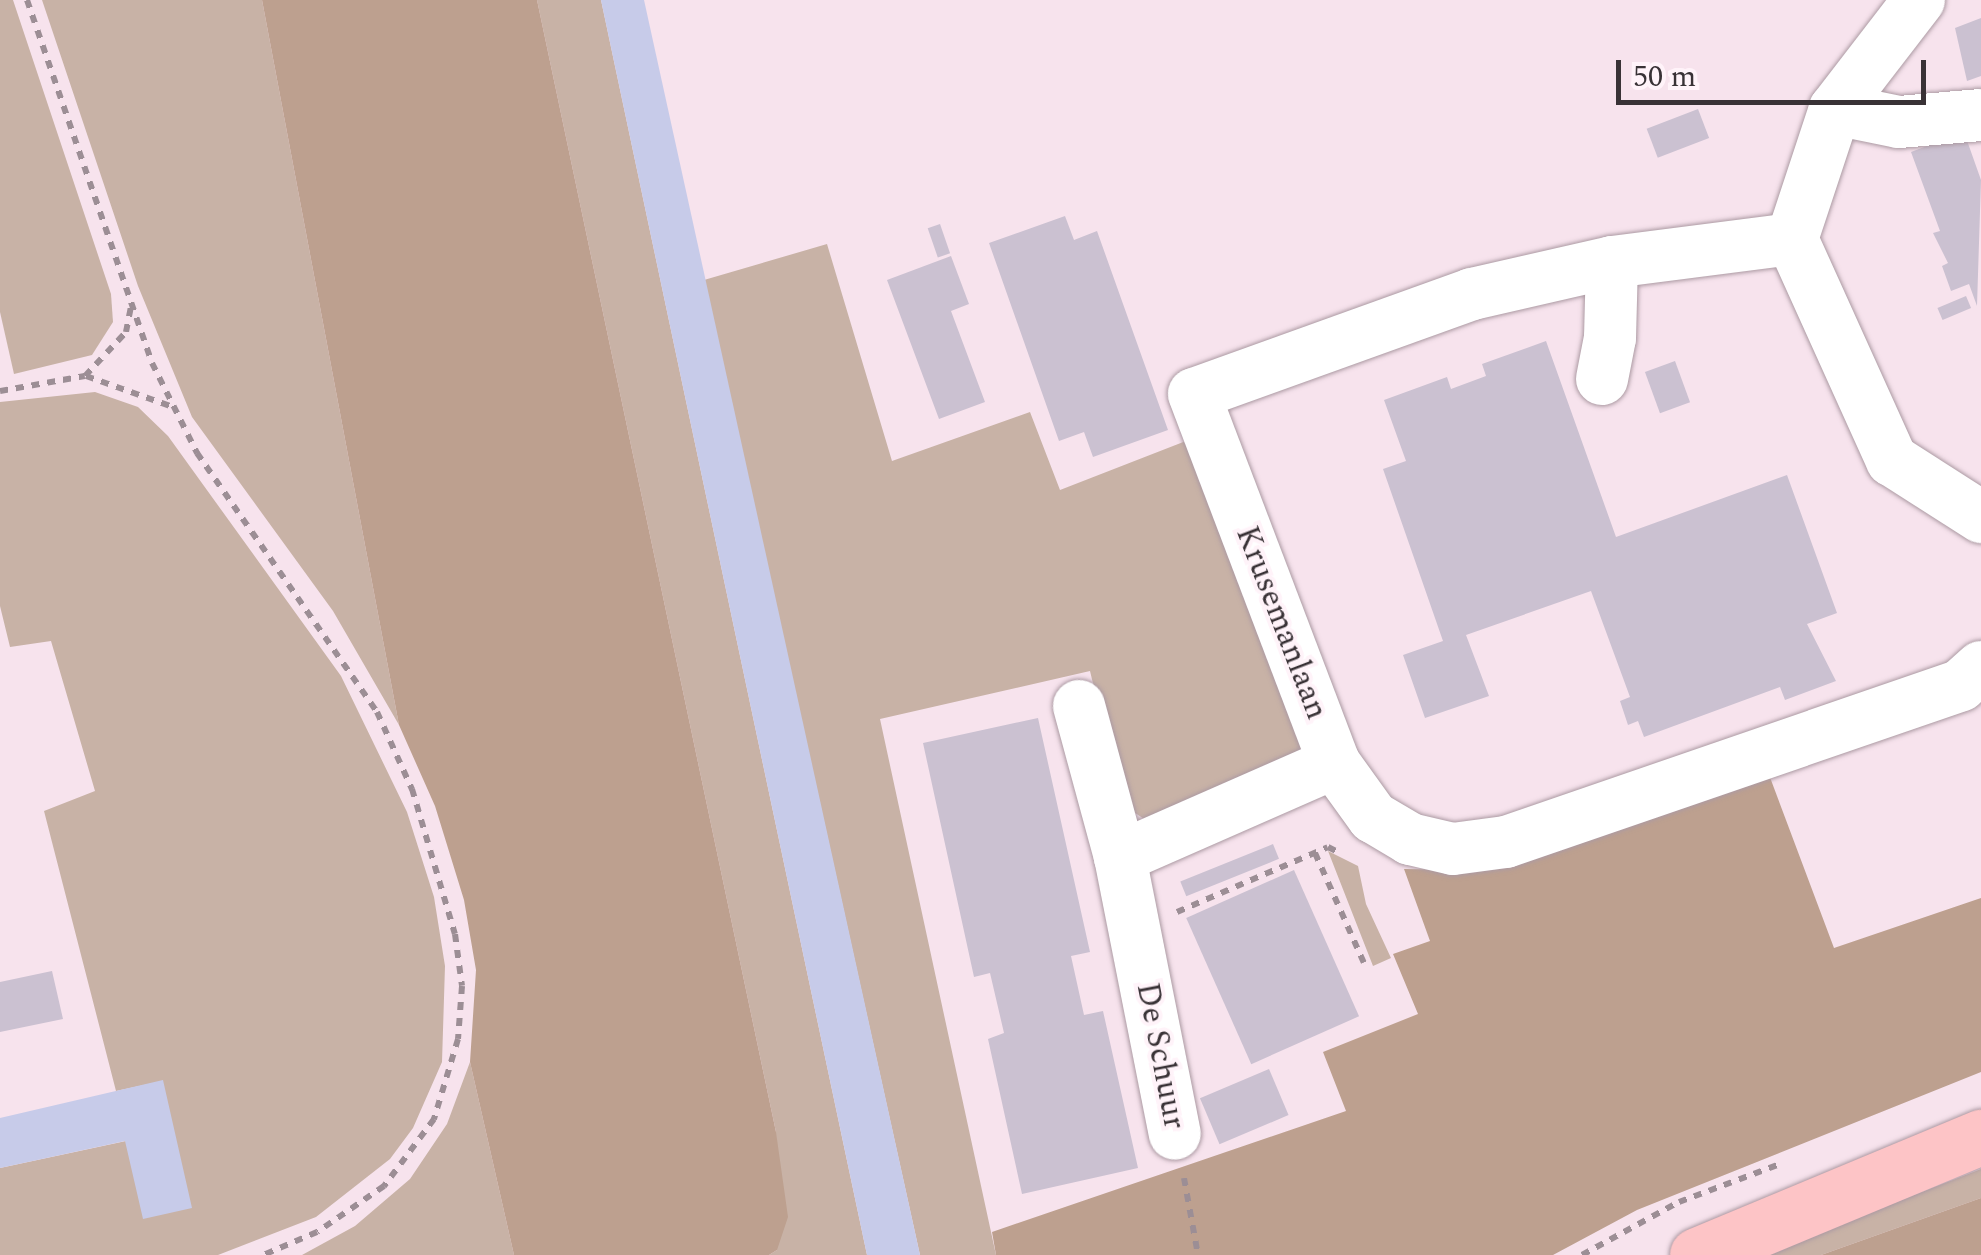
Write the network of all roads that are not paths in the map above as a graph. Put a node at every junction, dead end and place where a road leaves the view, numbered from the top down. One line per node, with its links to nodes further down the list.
1 (1918, 0): 2 (street)
2 (1835, 109): 3 (street); 4 (street)
3 (1981, 115)
4 (1792, 239): 5 (street, Krusemanlaan); 7 (street)
5 (1612, 262): 6 (street); 10 (street, Krusemanlaan)
6 (1602, 379)
7 (1981, 517)
8 (1981, 667): 10 (street, Krusemanlaan)
9 (1079, 706): 11 (street, De Schuur)
10 (1334, 763): 11 (street)
11 (1120, 856): 12 (street, De Schuur)
12 (1175, 1134)
13 (1981, 1137): 14 (main road)
14 (1697, 1255)

